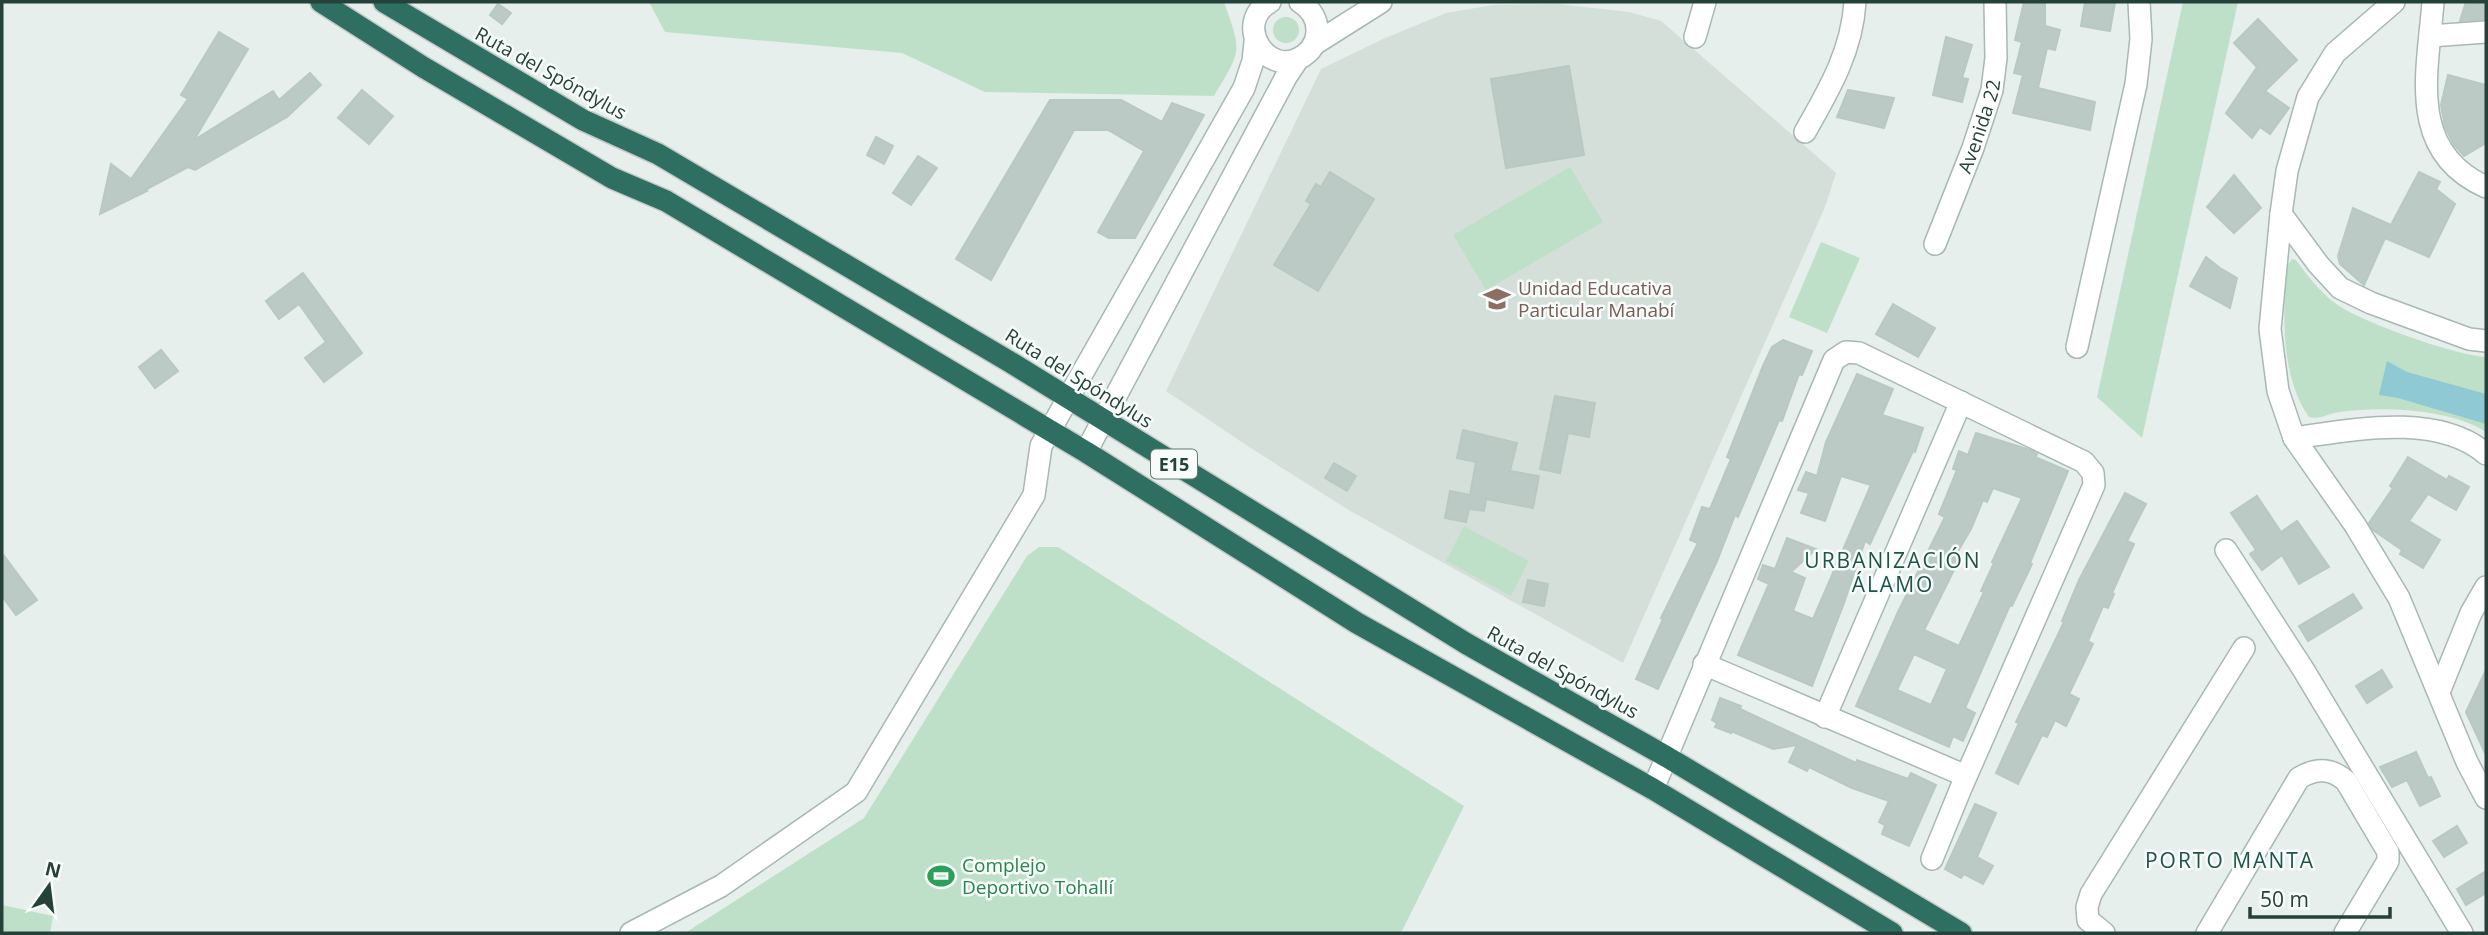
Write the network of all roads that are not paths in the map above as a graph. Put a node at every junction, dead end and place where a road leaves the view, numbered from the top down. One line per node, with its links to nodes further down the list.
1 (321, 2): 30 (highway, E15)
2 (384, 2): 27 (highway, Ruta del Spóndylus / E15)
3 (1300, 2): 16 (street)
4 (1381, 2): 16 (street)
5 (1705, 2): 14 (street)
6 (1855, 2): 17 (street)
7 (1995, 2): 21 (street, Avenida 22)
8 (2138, 2): 26 (street)
9 (2394, 2): 19 (street)
10 (2433, 2): 13 (street)
11 (1260, 5): 15 (street)
12 (2486, 32): 13 (street)
13 (2430, 36): 18 (street)
14 (1695, 37)
15 (1255, 42): 16 (street); 20 (street)
16 (1306, 52): 22 (street)
17 (1805, 132)
18 (2486, 187)
19 (2281, 214): 25 (street); 31 (street)
20 (1156, 242): 22 (street); 23 (street)
21 (1935, 244)
22 (1187, 259): 24 (street)
23 (1115, 318): 24 (street); 27 (street)
24 (1147, 336): 29 (street)
25 (2486, 341)
26 (2077, 347)
27 (1068, 399): 29 (highway, Ruta del Spóndylus / E15); 30 (street)
28 (1961, 402): 37 (street); 39 (street); 41 (street)
29 (1104, 420): 32 (street); 40 (highway, Ruta del Spóndylus / E15)
30 (1050, 431): 32 (highway, E15); 45 (street)
31 (2294, 438): 33 (street); 38 (street)
32 (1086, 452): 42 (highway, E15)
33 (2486, 454)
34 (2227, 550): 51 (street)
35 (2486, 587): 38 (street)
36 (2244, 648): 48 (street)
37 (1704, 664): 39 (street); 40 (street)
38 (2439, 692): 43 (street)
39 (1825, 717): 41 (street)
40 (1667, 757): 42 (street); 47 (highway, Ruta del Spóndylus / E15)
41 (1966, 776): 44 (street)
42 (1653, 789): 46 (highway, E15)
43 (2486, 797)
44 (1932, 859)
45 (631, 933)
46 (1892, 933)
47 (1961, 933)
48 (2104, 933)
49 (2207, 933): 50 (street)
50 (2345, 933)
51 (2462, 933)

